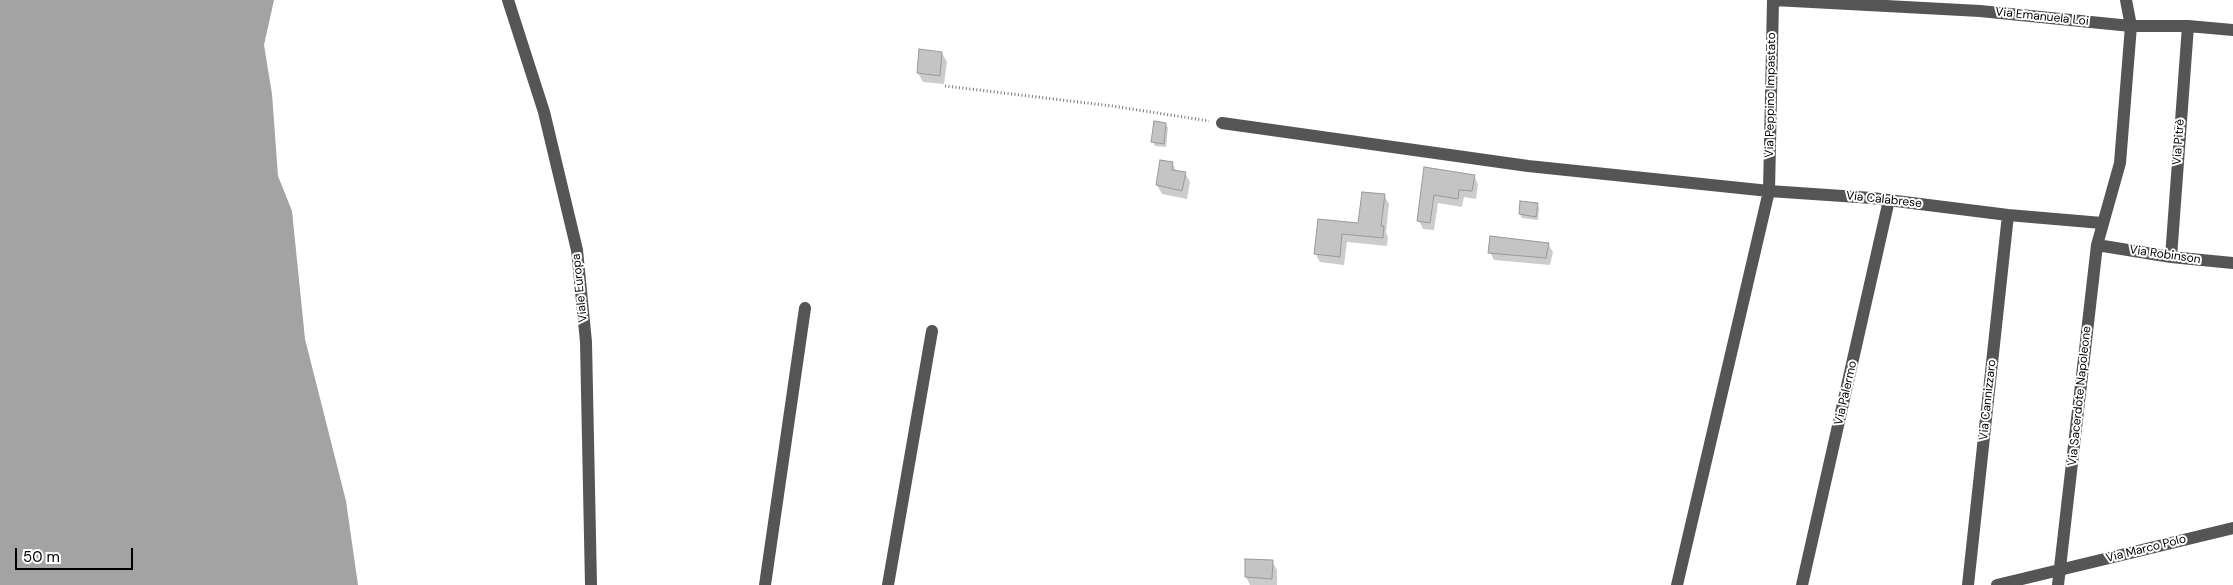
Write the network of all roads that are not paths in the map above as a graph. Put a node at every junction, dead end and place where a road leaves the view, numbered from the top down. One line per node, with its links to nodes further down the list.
1 (508, 0): 19 (street, Viale Europa)
2 (1774, 0): 4 (street, Via Emanuela Loi); 8 (street, Via Peppino Impastato)
3 (2126, 0): 4 (street)
4 (2131, 26): 5 (street); 11 (street)
5 (2188, 26): 6 (street); 13 (street, Via Pitrè)
6 (2233, 30)
7 (1222, 123): 8 (street, Via Calabrese)
8 (1769, 190): 9 (street, Via Calabrese); 22 (street)
9 (1889, 200): 10 (street, Via Calabrese); 23 (street, Via Palermo)
10 (2008, 215): 11 (street, Via Calabrese); 24 (street, Via Cannizzaro)
11 (2102, 222): 12 (street, Via Sacerdote Napoleone)
12 (2097, 245): 13 (street, Via Robinson); 18 (street, Via Sacerdote Napoleone)
13 (2171, 257): 14 (street, Via Robinson)
14 (2233, 263)
15 (805, 308): 20 (street)
16 (932, 330): 21 (street)
17 (2233, 528): 18 (street, Via Marco Polo)
18 (2060, 570): 25 (street, Via Marco Polo); 26 (street, Via Sacerdote Napoleone)
19 (591, 585)
20 (765, 585)
21 (888, 585)
22 (1678, 585)
23 (1802, 585)
24 (1968, 585)
25 (1996, 585)
26 (2058, 585)

